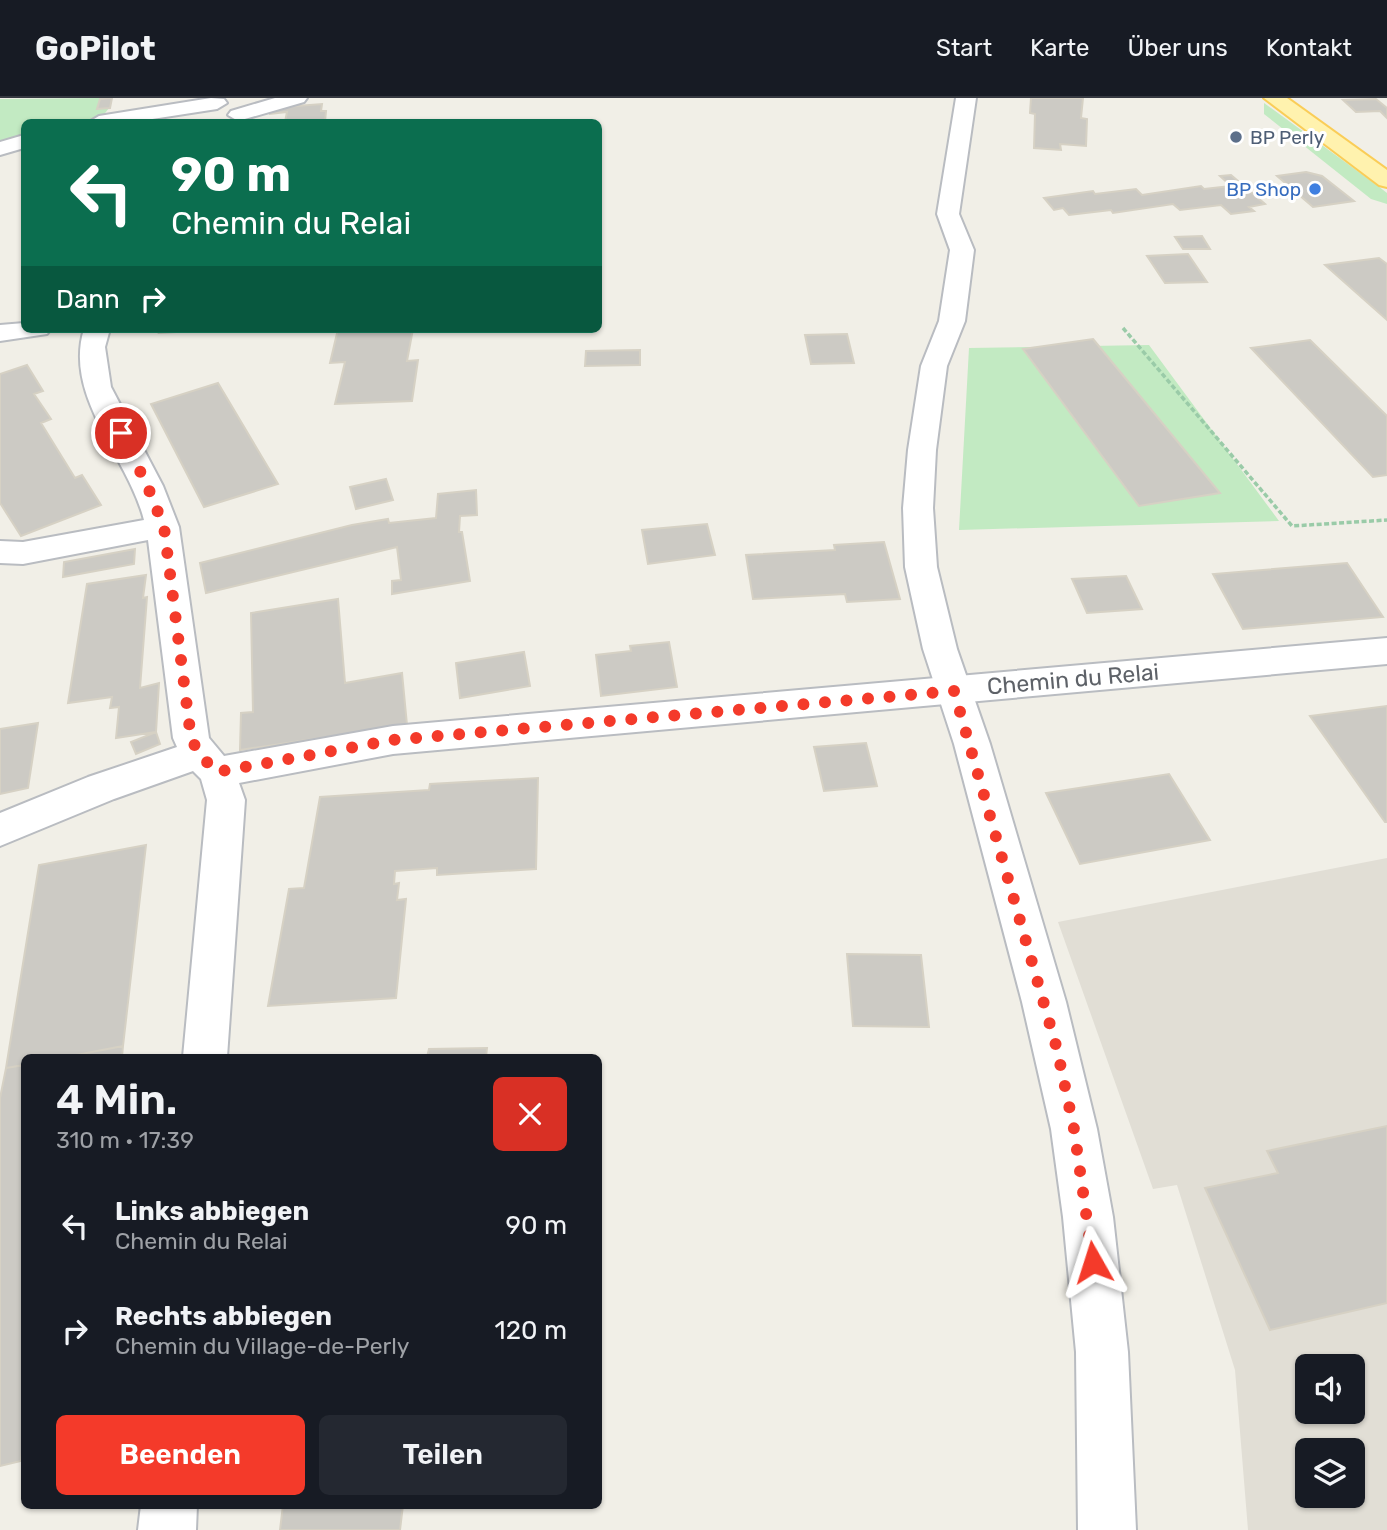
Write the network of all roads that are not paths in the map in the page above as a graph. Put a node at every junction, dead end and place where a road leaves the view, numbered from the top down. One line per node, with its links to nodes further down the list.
1 (297, 98): 6 (street)
2 (966, 98): 16 (street)
3 (1274, 98): 9 (main road)
4 (216, 100): 5 (street); 6 (street)
5 (115, 119)
6 (237, 119)
7 (21, 142): 8 (street)
8 (0, 149)
9 (1387, 180)
10 (21, 331): 11 (street)
11 (0, 333)
12 (95, 333): 13 (street)
13 (164, 527): 14 (street); 17 (street)
14 (0, 552)
15 (1387, 651): 16 (street, Chemin du Relai)
16 (954, 691): 17 (street, Chemin du Relai); 22 (street)
17 (208, 763): 18 (street, Chemin du Relai); 19 (street)
18 (0, 830)
19 (205, 1054)
20 (169, 1509): 21 (street)
21 (167, 1530)
22 (1107, 1530)

